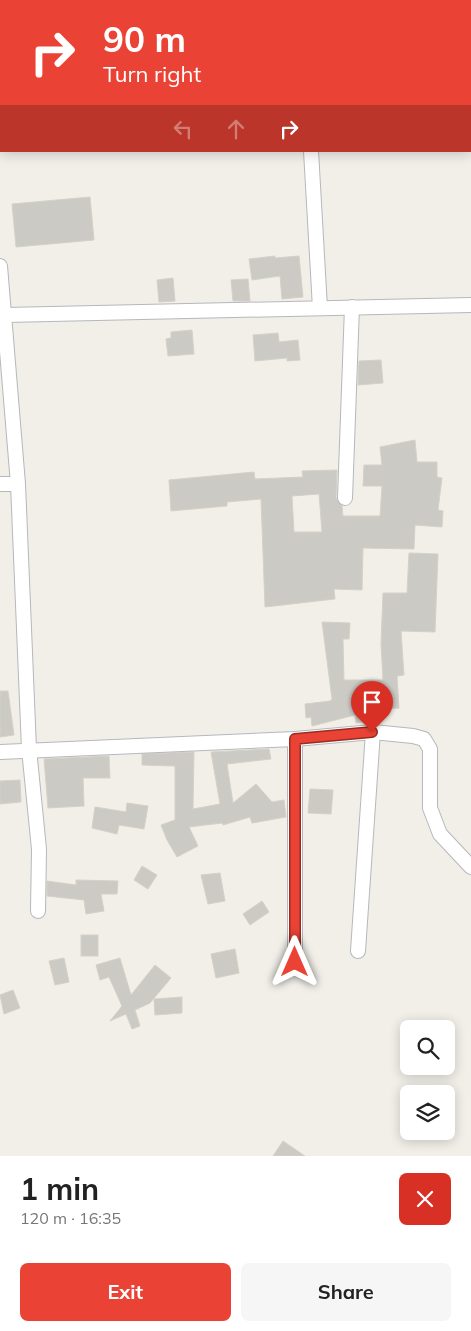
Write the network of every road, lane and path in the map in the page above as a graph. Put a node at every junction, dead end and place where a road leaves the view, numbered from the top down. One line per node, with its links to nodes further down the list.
1 (311, 152): 5 (street)
2 (0, 266): 6 (street)
3 (471, 305): 4 (street)
4 (352, 307): 5 (street); 9 (street)
5 (320, 308): 6 (street)
6 (5, 315): 8 (street)
7 (0, 484): 8 (street)
8 (18, 484): 12 (street)
9 (345, 498)
10 (372, 732): 11 (street); 14 (street); 16 (street)
11 (295, 739): 12 (street); 17 (street)
12 (29, 749): 13 (street); 15 (street)
13 (0, 752)
14 (471, 867)
15 (38, 911)
16 (358, 951)
17 (295, 962)

